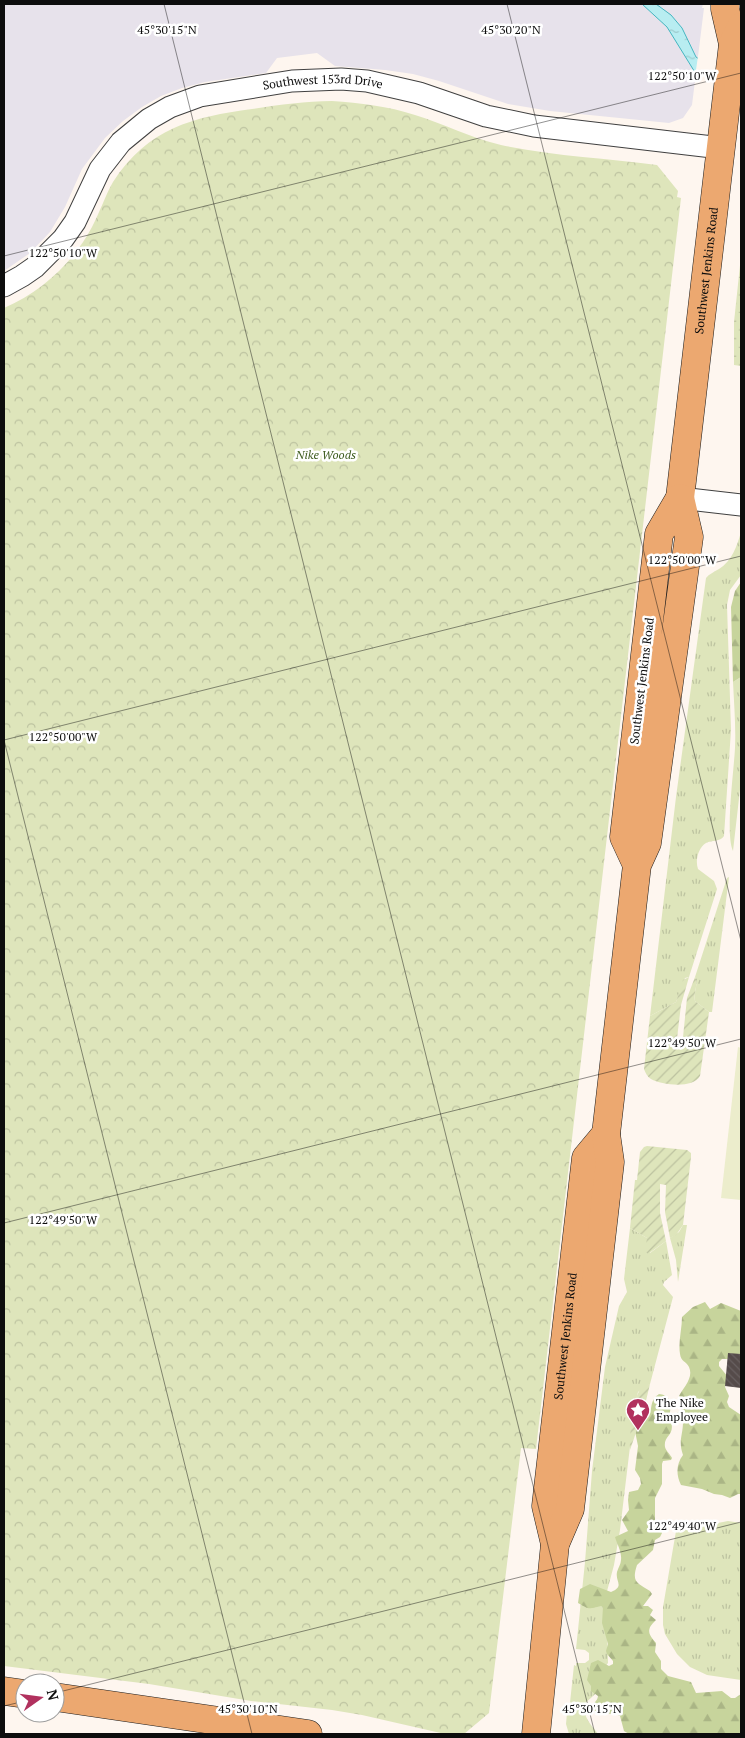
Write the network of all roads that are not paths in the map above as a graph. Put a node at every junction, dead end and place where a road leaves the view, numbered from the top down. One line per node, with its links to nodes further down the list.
1 (725, 4): 2 (main road, Southwest Jenkins Road)
2 (737, 35): 3 (main road, Southwest Jenkins Road)
3 (721, 148): 4 (street, Southwest 153rd Drive); 5 (main road, Southwest Jenkins Road)
4 (4, 286)
5 (680, 498): 6 (street); 9 (main road, Southwest Jenkins Road)
6 (741, 505)
7 (65, 1698): 8 (main road)
8 (308, 1734)
9 (536, 1734)

